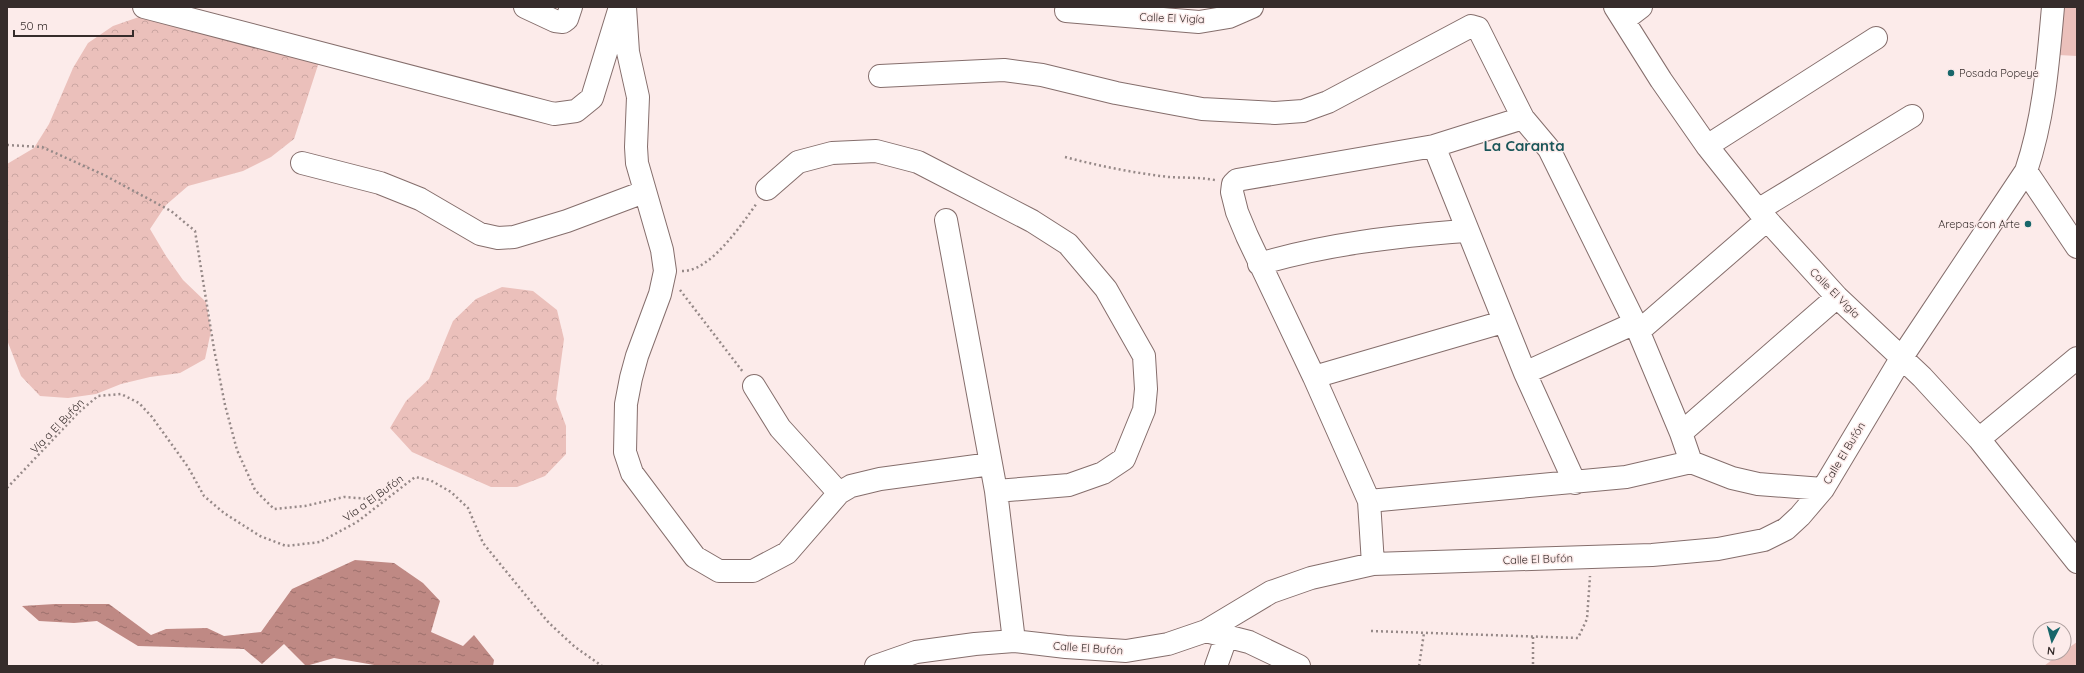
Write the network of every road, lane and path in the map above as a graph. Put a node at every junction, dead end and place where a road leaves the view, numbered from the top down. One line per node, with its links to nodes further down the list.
1 (144, 7): 4 (street)
2 (524, 7): 3 (street)
3 (571, 7)
4 (620, 7)
5 (625, 7): 23 (street)
6 (1252, 7): 9 (street, Calle El Vigía)
7 (1641, 7): 10 (street)
8 (2053, 7): 20 (street, Calle El Bufón)
9 (1066, 12)
10 (1620, 14): 17 (street, Calle El Vigía)
11 (1876, 38): 17 (street)
12 (880, 76): 14 (street)
13 (1912, 116): 24 (street)
14 (1523, 118): 16 (street); 32 (street)
15 (7, 145): 47 (path)
16 (1434, 146): 21 (street); 26 (street)
17 (1707, 146): 24 (street, Calle El Vigía)
18 (1065, 157): 21 (path)
19 (302, 163): 23 (street)
20 (2026, 171): 27 (street); 33 (street, Calle El Bufón)
21 (1233, 184): 28 (street)
22 (767, 189): 29 (path); 45 (street)
23 (644, 192): 29 (street)
24 (1762, 215): 30 (street, Calle El Vigía); 32 (street)
25 (946, 220): 41 (street)
26 (1466, 231): 28 (street); 31 (street)
27 (2077, 247)
28 (1258, 264): 36 (street)
29 (665, 271): 37 (path); 46 (street)
30 (1837, 297): 33 (street, Calle El Vigía); 38 (street)
31 (1503, 322): 35 (street); 36 (street)
32 (1637, 327): 35 (street); 38 (street)
33 (1902, 357): 39 (street, Calle El Vigía); 44 (street, Calle El Bufón)
34 (2077, 358): 39 (street)
35 (1524, 373): 42 (street)
36 (1314, 377): 48 (street)
37 (754, 386): 46 (street)
38 (1682, 432): 40 (street)
39 (1979, 439): 50 (street, Calle El Vigía)
40 (1691, 462): 42 (street); 44 (street)
41 (991, 464): 45 (street); 46 (street)
42 (1575, 483): 48 (street)
43 (7, 488): 47 (path, Vía a El Bufón)
44 (1823, 489): 49 (street, Calle El Bufón)
45 (996, 492): 57 (street)
46 (839, 494)
47 (384, 500): 58 (path, Vía a El Bufón)
48 (1369, 501): 51 (street)
49 (1591, 558): 51 (street, Calle El Bufón); 56 (path)
50 (2077, 562)
51 (1373, 564): 52 (street, Calle El Bufón)
52 (1206, 630): 55 (street); 57 (street, Calle El Bufón)
53 (1371, 631): 54 (path)
54 (1424, 633): 56 (path); 62 (path)
55 (1227, 635): 60 (street); 61 (street)
56 (1533, 637): 63 (path)
57 (1014, 641): 59 (street, Calle El Bufón)
58 (602, 666)
59 (876, 666)
60 (1216, 666)
61 (1299, 666)
62 (1419, 666)
63 (1533, 666)

